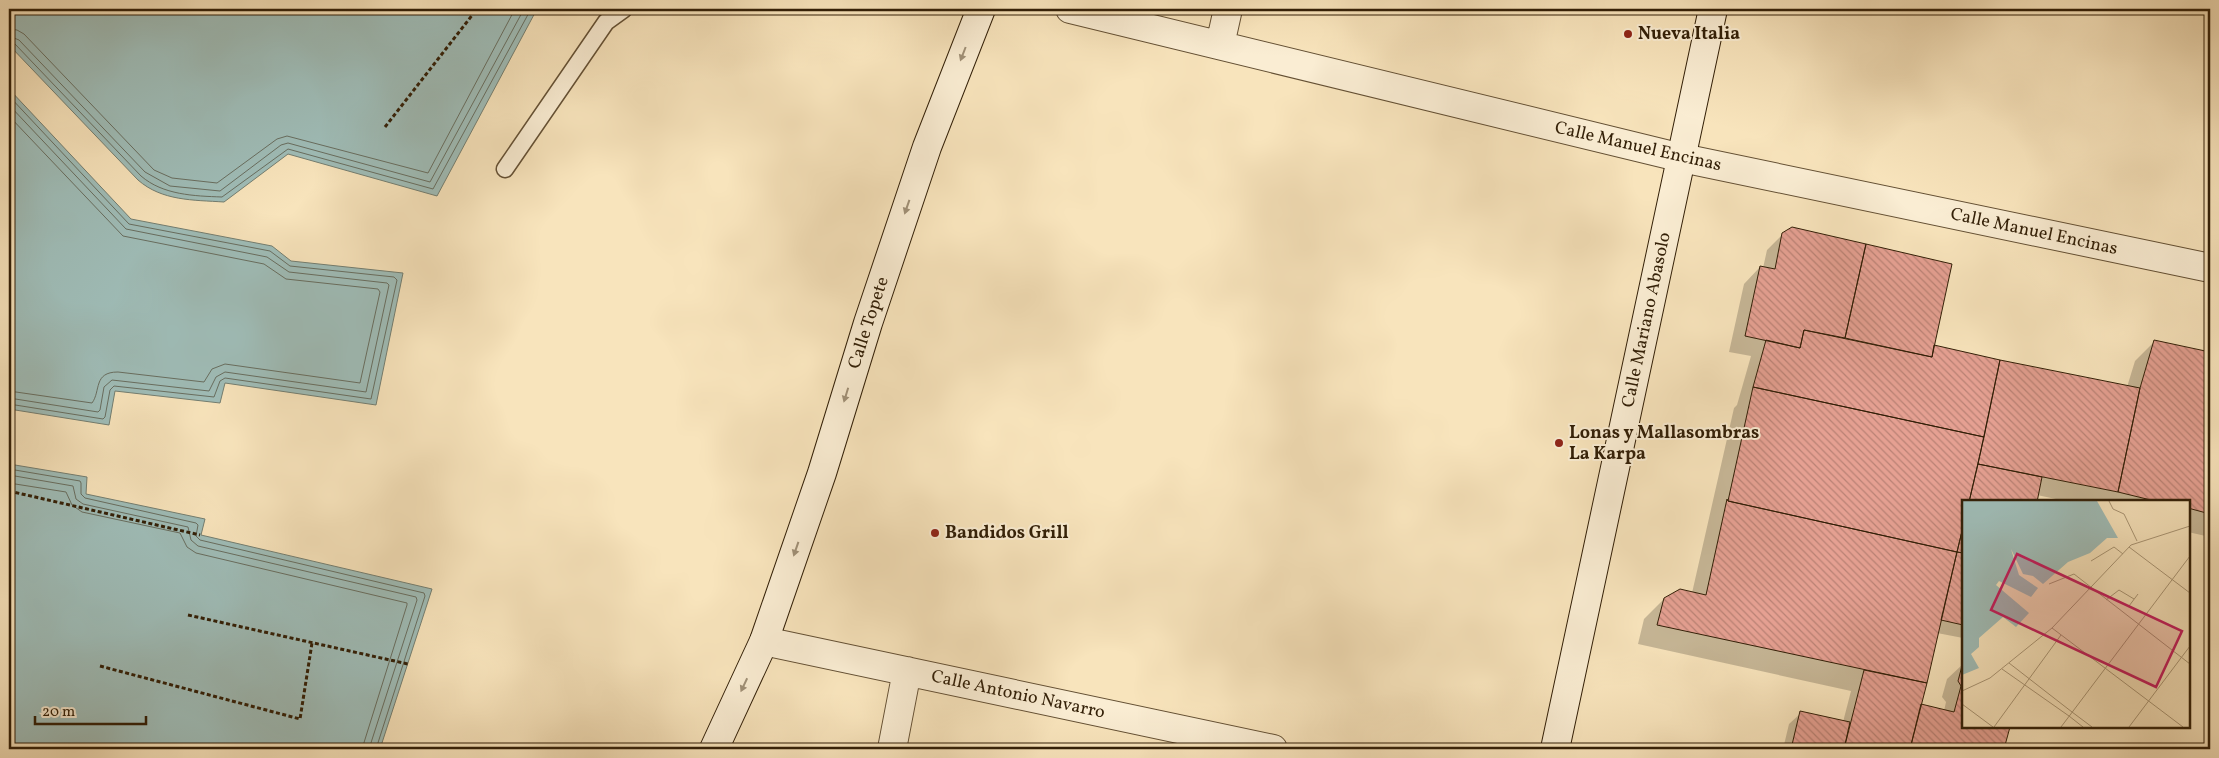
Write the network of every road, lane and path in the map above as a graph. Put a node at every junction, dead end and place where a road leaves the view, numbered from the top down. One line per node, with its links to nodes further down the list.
1 (477, 9): 8 (path)
2 (624, 9): 10 (lane)
3 (980, 9): 15 (street, Calle Topete, one-way to 15)
4 (1070, 9): 7 (street, Calle Manuel Encinas)
5 (1228, 9): 7 (street)
6 (1713, 9): 9 (street, Calle Mariano Abasolo)
7 (1220, 45): 9 (street, Calle Manuel Encinas)
8 (385, 127)
9 (1682, 158): 11 (street, Calle Manuel Encinas); 23 (street, Calle Mariano Abasolo)
10 (505, 169)
11 (2210, 268)
12 (9, 491): 13 (path)
13 (200, 535)
14 (188, 615): 16 (path)
15 (764, 640): 19 (street, Calle Antonio Navarro); 20 (street, Calle Topete, one-way to 20)
16 (312, 643): 17 (path); 18 (path)
17 (408, 664)
18 (100, 666)
19 (907, 671): 21 (street); 22 (street, Calle Antonio Navarro)
20 (714, 749)
21 (892, 749)
22 (1273, 749)
23 (1555, 749)

